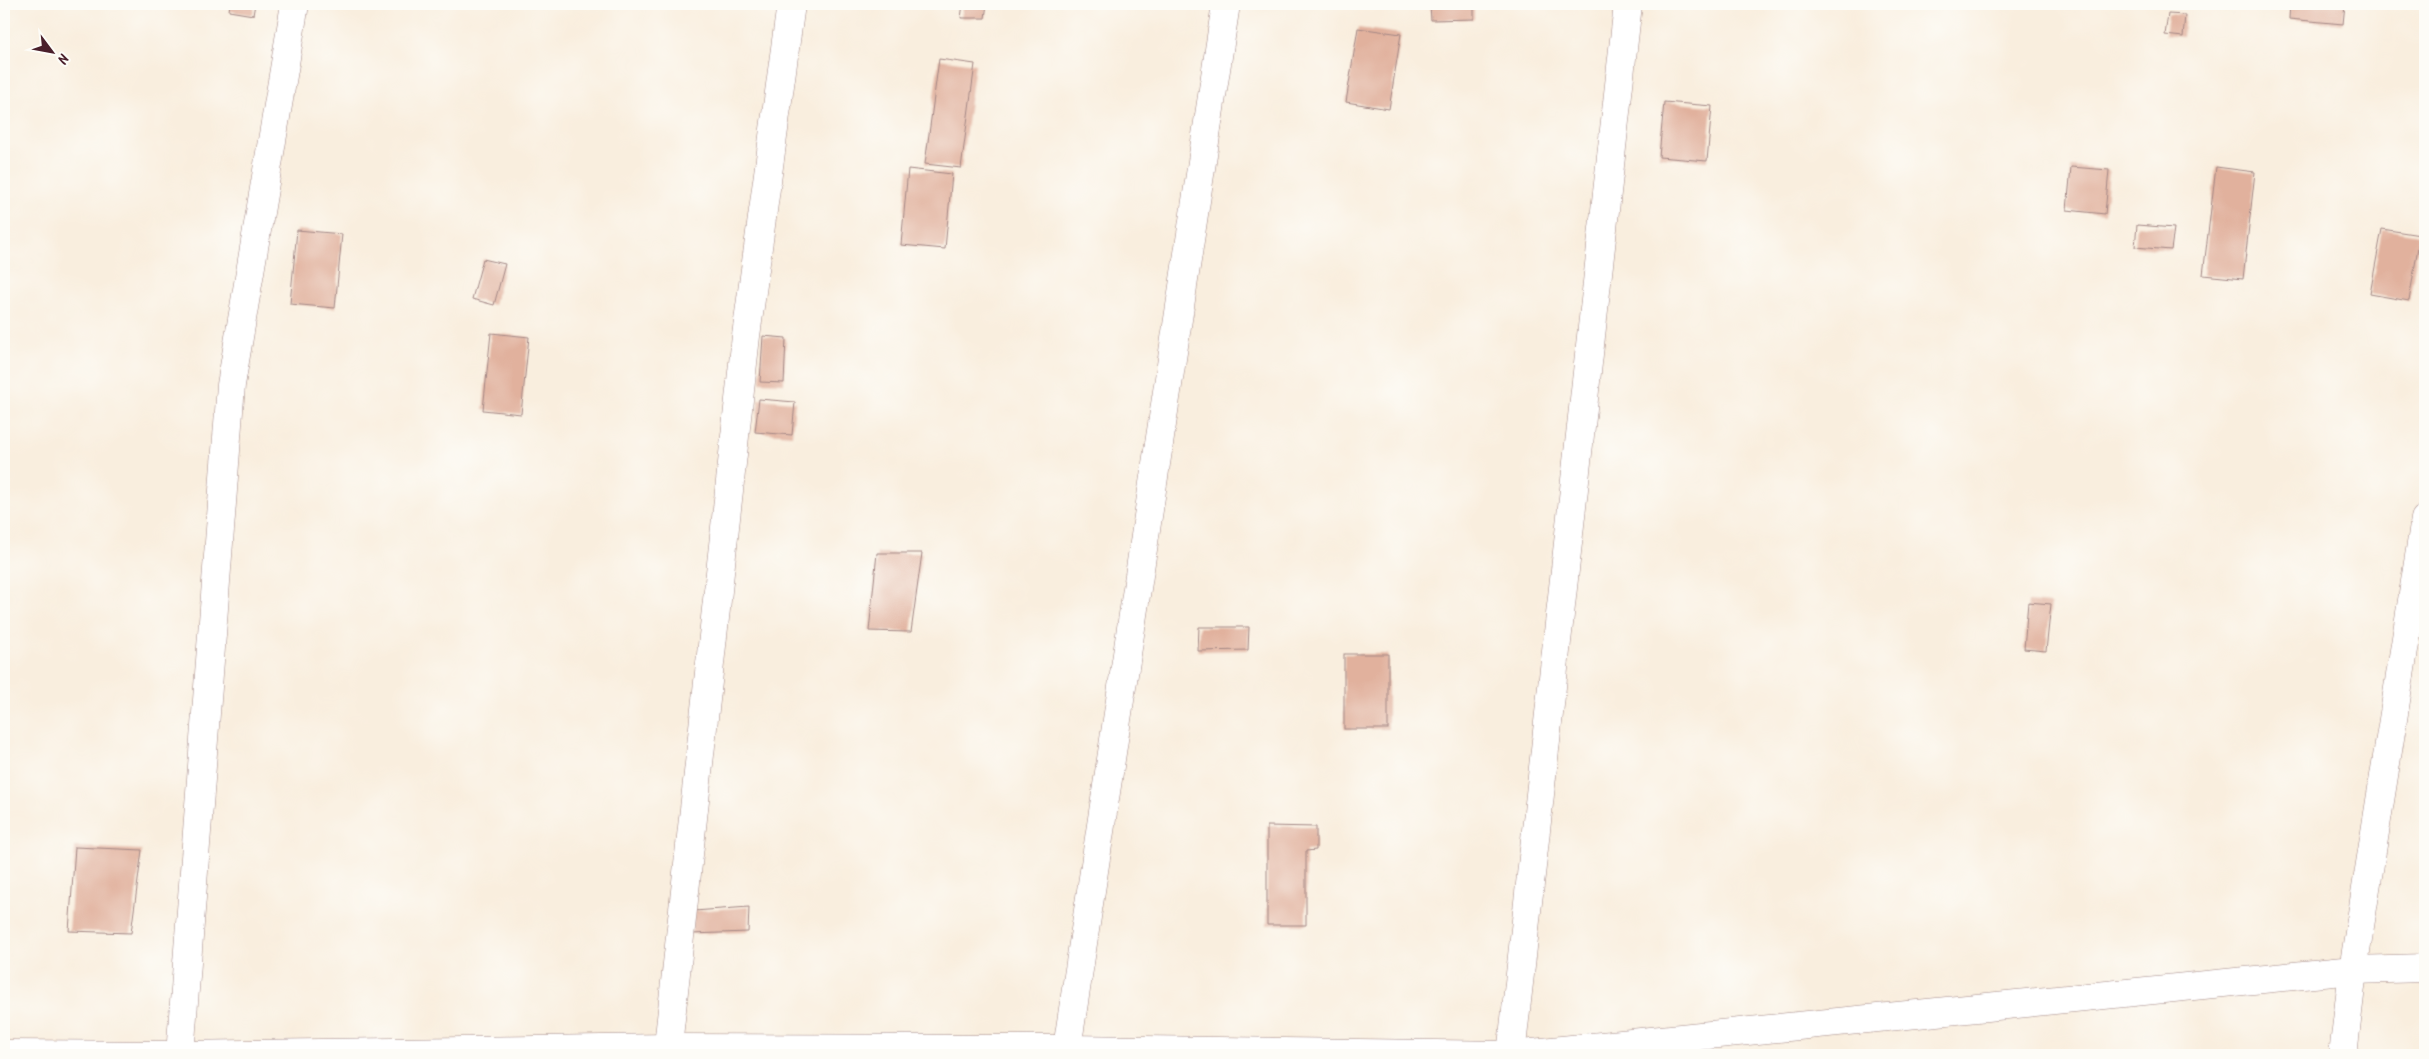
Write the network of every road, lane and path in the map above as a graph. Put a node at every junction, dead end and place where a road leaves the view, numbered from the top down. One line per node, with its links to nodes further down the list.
1 (295, 4): 11 (street)
2 (791, 4): 8 (street)
3 (1226, 4): 9 (street)
4 (1628, 4): 12 (street)
5 (2425, 519): 7 (street)
6 (2425, 968): 7 (street)
7 (2353, 970): 12 (street); 13 (street)
8 (668, 1052): 9 (street); 11 (street)
9 (1067, 1052): 12 (street)
10 (4, 1054): 11 (street)
11 (180, 1055)
12 (1511, 1055)
13 (2344, 1055)

